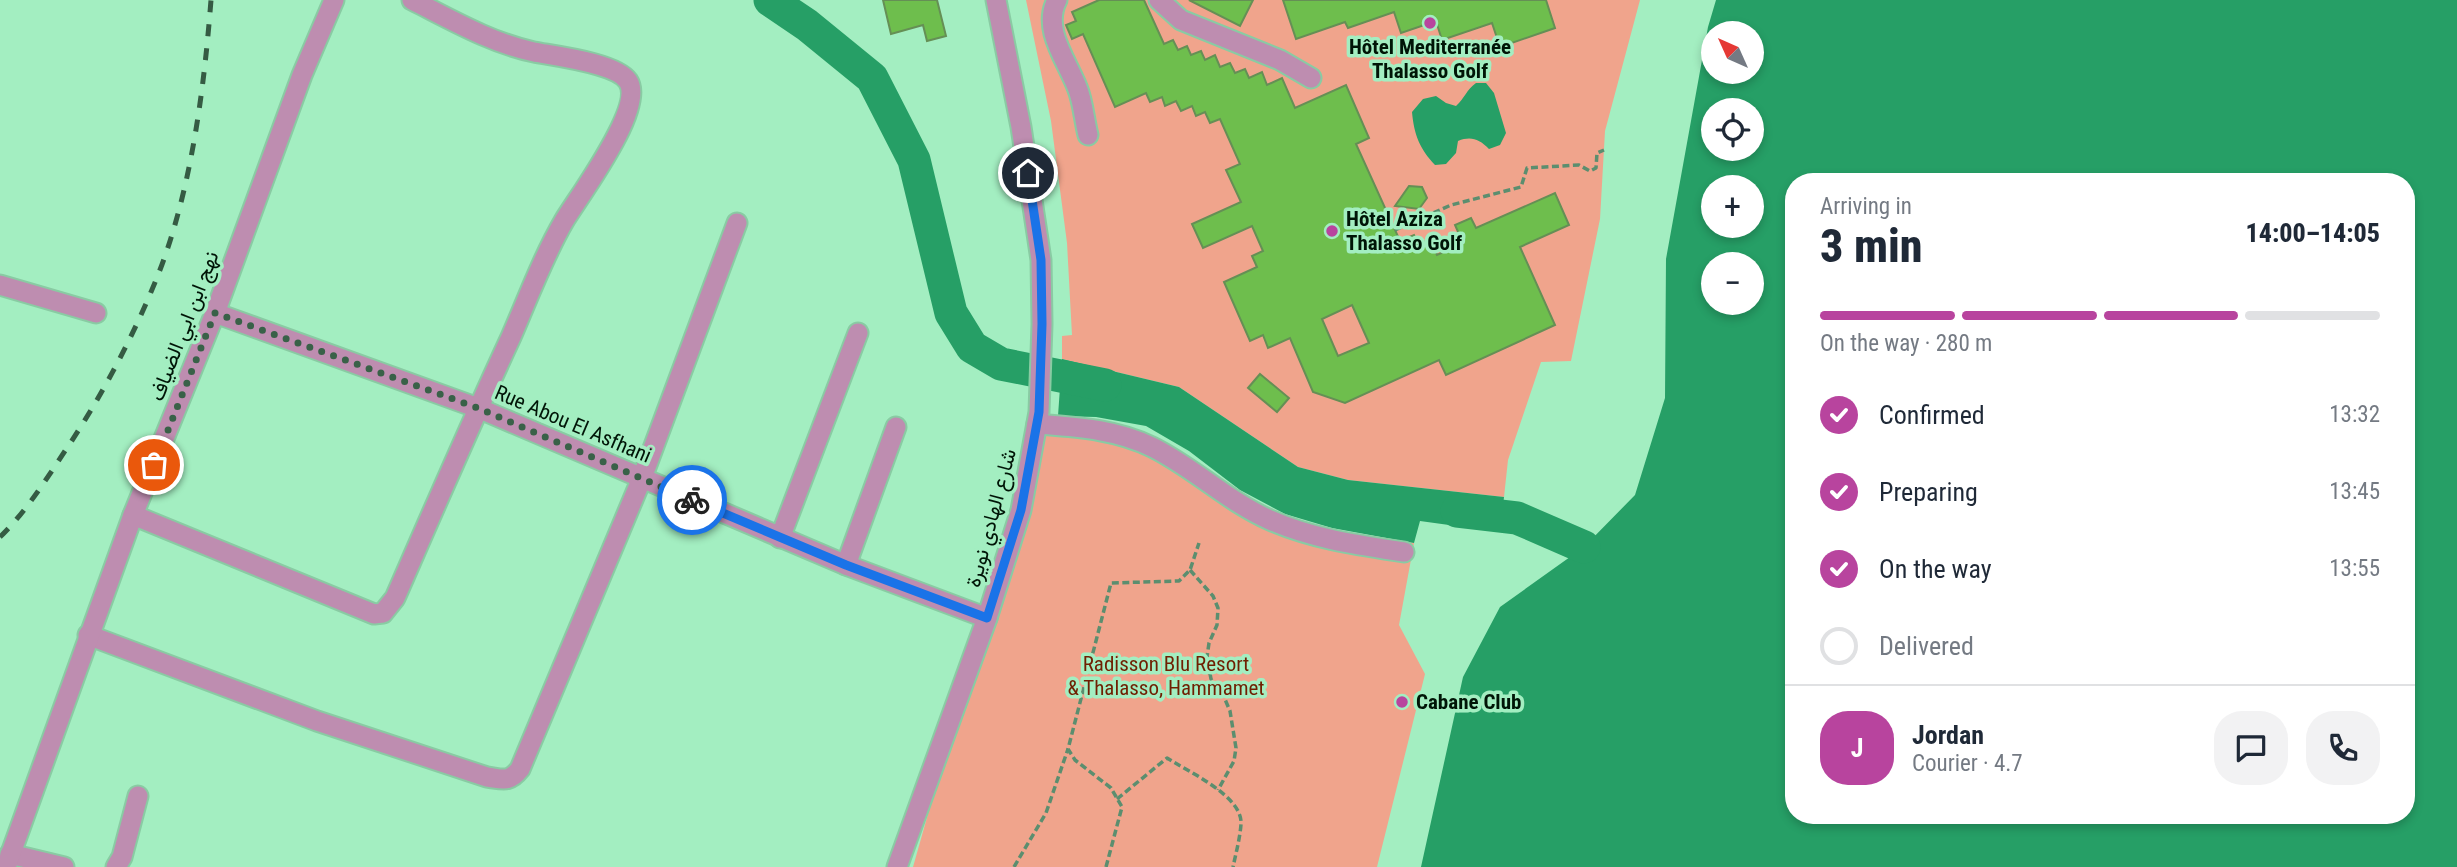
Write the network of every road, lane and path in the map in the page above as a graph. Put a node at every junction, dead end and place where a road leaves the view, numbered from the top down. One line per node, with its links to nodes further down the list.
1 (334, 0): 13 (street, نهج ابن ابي الضياف)
2 (412, 0): 15 (street)
3 (996, 0): 16 (street, شارع الهادي نويرة)
4 (1057, 0): 7 (street)
5 (1158, 0): 6 (street)
6 (1311, 78)
7 (1088, 135)
8 (1604, 150): 10 (path)
9 (737, 223): 18 (street)
10 (1395, 230)
11 (0, 285): 12 (street)
12 (96, 313)
13 (215, 313): 15 (street, Rue Abou El Asfhani); 19 (street, نهج ابن ابي الضياف)
14 (858, 333): 20 (street)
15 (478, 408): 18 (street, Rue Abou El Asfhani); 19 (street)
16 (1038, 418): 22 (street); 25 (street, شارع الهادي نويرة)
17 (896, 427): 23 (street)
18 (642, 478): 20 (street, Rue Abou El Asfhani); 26 (street)
19 (133, 515): 26 (street, نهج ابن ابي الضياف)
20 (780, 538): 23 (street, Rue Abou El Asfhani)
21 (1199, 543): 24 (path)
22 (1404, 552)
23 (846, 565): 25 (street, Rue Abou El Asfhani)
24 (1190, 570): 27 (path); 28 (path)
25 (987, 618): 34 (street, شارع الهادي نويرة)
26 (88, 635): 31 (street, نهج ابن ابي الضياف)
27 (1068, 749): 30 (path); 35 (path)
28 (1218, 790): 30 (path); 37 (path)
29 (138, 796): 33 (street)
30 (1117, 799): 36 (path)
31 (8, 849): 32 (street)
32 (64, 867)
33 (116, 867)
34 (897, 867)
35 (1014, 867)
36 (1106, 867)
37 (1233, 867)

